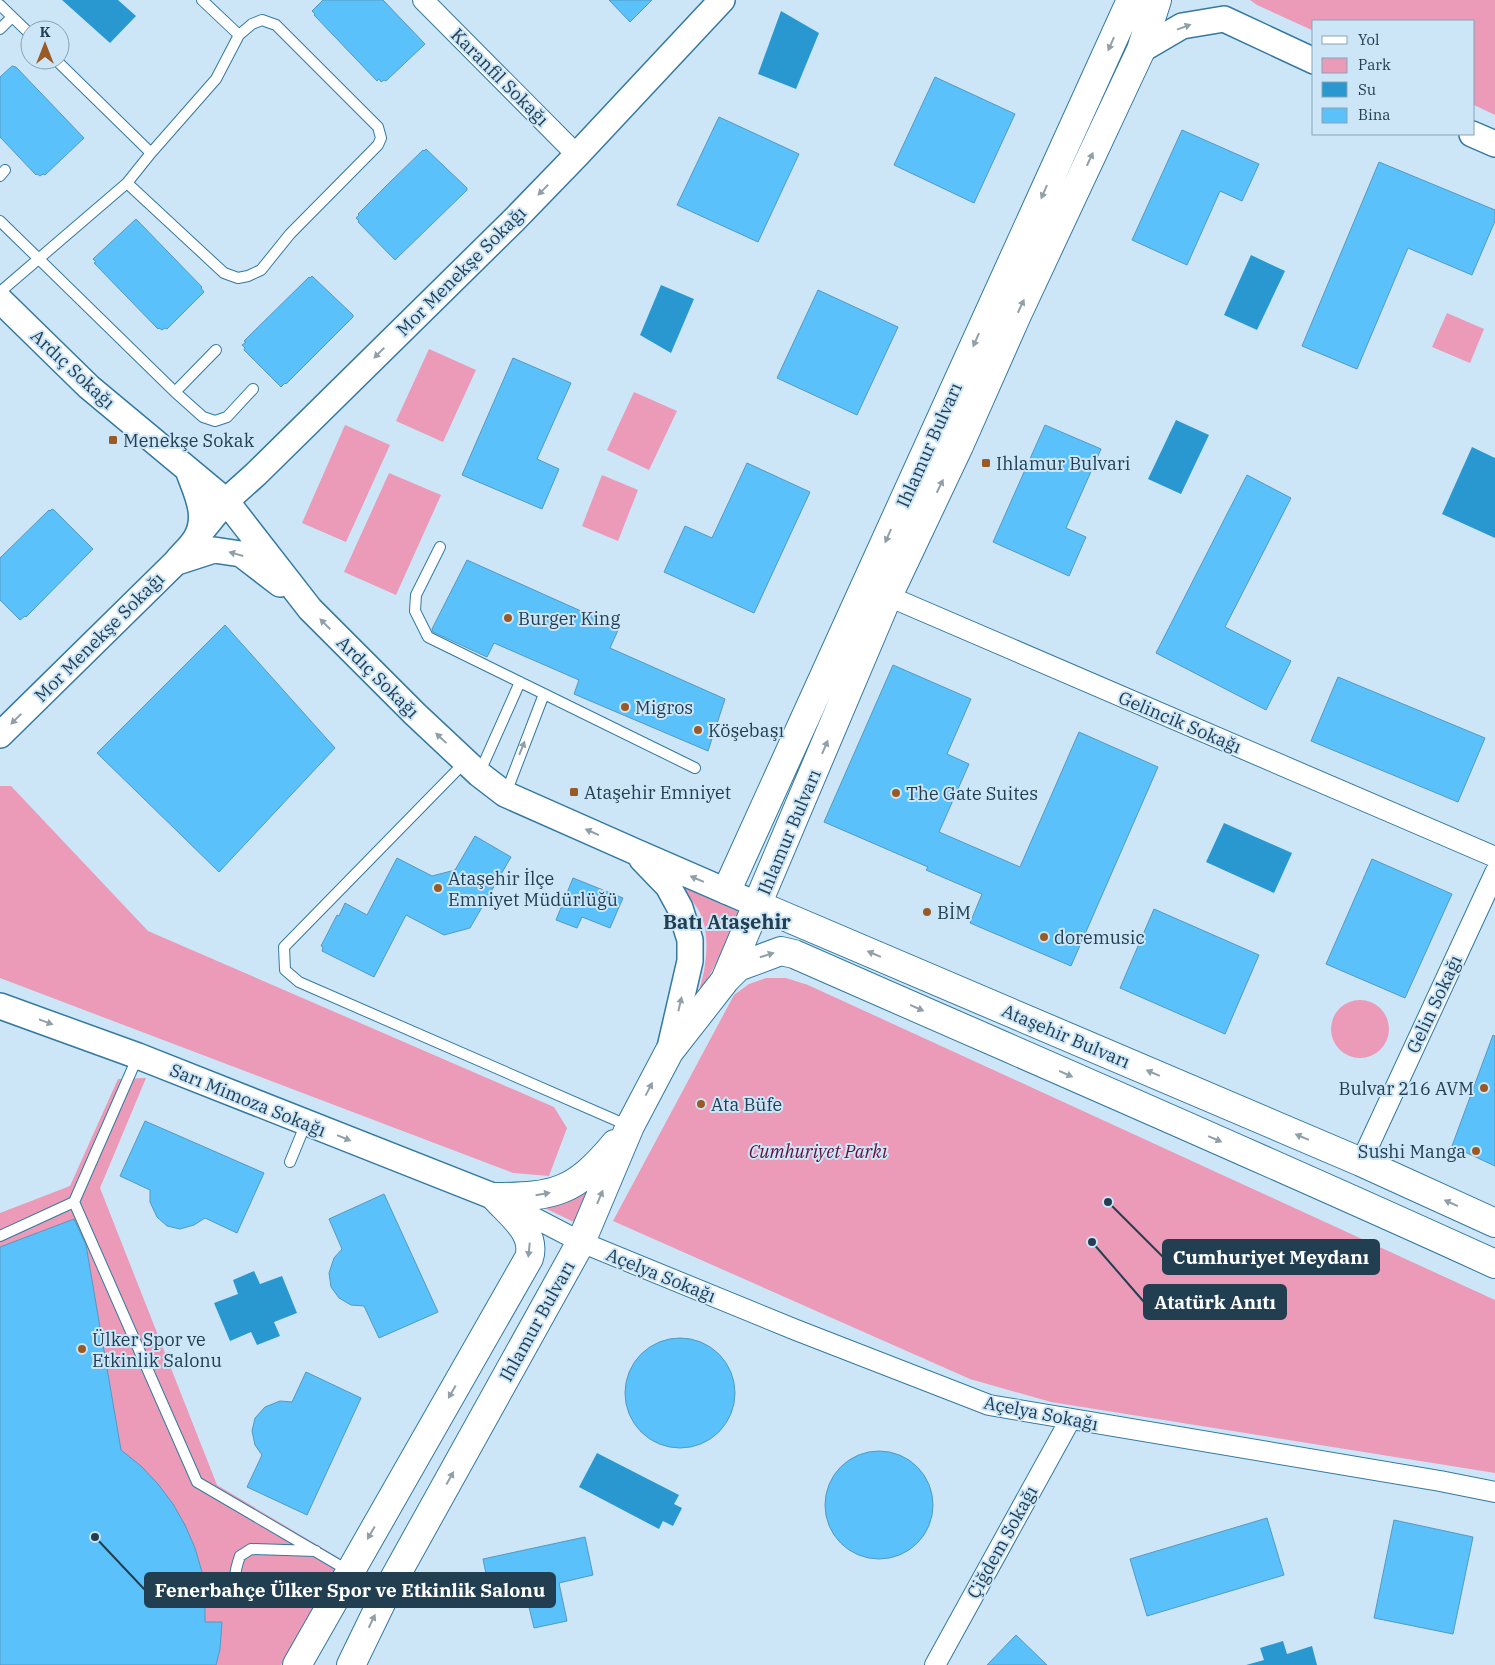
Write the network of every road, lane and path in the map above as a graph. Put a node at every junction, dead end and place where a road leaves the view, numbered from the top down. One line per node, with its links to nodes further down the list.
1 (202, 0): 11 (lane)
2 (423, 0): 21 (street, Karanfil Sokağı)
3 (722, 0): 21 (street, Mor Menekşe Sokağı)
4 (1131, 0): 35 (main road, Ihlamur Bulvarı, one-way to 35)
5 (1157, 0): 13 (main road, Ihlamur Bulvarı)
6 (1222, 0): 12 (street)
7 (0, 5): 8 (lane)
8 (12, 17): 9 (lane); 10 (lane)
9 (20, 25)
10 (0, 29)
11 (239, 35): 20 (lane); 22 (lane)
12 (1312, 42)
13 (1141, 50): 14 (street, one-way to 14); 35 (main road, Ihlamur Bulvarı, one-way to 13)
14 (1312, 60)
15 (66, 70): 20 (lane)
16 (1475, 116): 17 (street)
17 (1495, 125)
18 (1474, 135): 19 (street)
19 (1495, 144)
20 (151, 153): 22 (lane)
21 (578, 155): 31 (street, Mor Menekşe Sokağı, one-way to 31)
22 (127, 183): 24 (lane)
23 (0, 221): 24 (lane)
24 (38, 258): 25 (lane); 29 (lane)
25 (0, 292)
26 (0, 300): 30 (street, Ardıç Sokağı)
27 (216, 350): 29 (lane)
28 (253, 389): 29 (lane)
29 (175, 392)
30 (188, 470): 31 (street, Ardıç Sokağı); 32 (street, Mor Menekşe Sokağı)
31 (226, 501): 32 (street, Mor Menekşe Sokağı); 36 (street, Ardıç Sokağı)
32 (196, 538): 34 (street, Mor Menekşe Sokağı)
33 (440, 547): 37 (lane)
34 (176, 562): 36 (street, one-way to 34); 39 (street, Mor Menekşe Sokağı, one-way to 39)
35 (877, 590): 44 (street, Gelincik Sokağı); 46 (main road, Ihlamur Bulvarı); 47 (main road, Ihlamur Bulvarı, one-way to 35)
36 (304, 602): 40 (street, Ardıç Sokağı, one-way to 36)
37 (520, 682): 38 (lane); 40 (lane)
38 (544, 694): 41 (lane); 42 (lane, one-way to 38)
39 (0, 735)
40 (472, 768): 42 (street, Ardıç Sokağı); 53 (lane)
41 (695, 768)
42 (505, 794): 43 (street, Ardıç Sokağı, one-way to 42)
43 (636, 852): 46 (street, Ataşehir Bulvarı, one-way to 43); 50 (street, Ardıç Sokağı, one-way to 43)
44 (1495, 857)
45 (1495, 873): 55 (street, Gelin Sokağı)
46 (727, 890): 47 (street, Ataşehir Bulvarı)
47 (758, 904): 48 (main road, Ihlamur Bulvarı); 55 (main road, Ataşehir Bulvarı, one-way to 47)
48 (726, 979): 50 (main road, Ihlamur Bulvarı); 61 (main road, Ataşehir Bulvarı, one-way to 61)
49 (0, 1006): 51 (street, Sarı Mimoza Sokağı, one-way to 51)
50 (669, 1052): 53 (main road, Ihlamur Bulvarı, one-way to 50)
51 (138, 1056): 52 (street, Sarı Mimoza Sokağı); 57 (lane)
52 (306, 1123): 54 (lane); 56 (street, Sarı Mimoza Sokağı, one-way to 56)
53 (630, 1126): 56 (main road, one-way to 53); 60 (main road, Ihlamur Bulvarı, one-way to 53)
54 (290, 1162)
55 (1362, 1162): 58 (main road, Ataşehir Bulvarı, one-way to 55)
56 (494, 1197): 60 (street, Açelya Sokağı); 65 (main road, one-way to 65)
57 (74, 1202): 59 (lane); 64 (lane)
58 (1495, 1223)
59 (0, 1236)
60 (581, 1242): 62 (street, Açelya Sokağı); 68 (main road, Ihlamur Bulvarı, one-way to 60)
61 (1495, 1264)
62 (1070, 1420): 63 (street, Açelya Sokağı); 69 (street, Çiğdem Sokağı)
63 (1495, 1492)
64 (317, 1551): 65 (lane); 66 (lane)
65 (350, 1571): 67 (main road)
66 (285, 1580)
67 (297, 1665)
68 (351, 1665)
69 (935, 1665)

